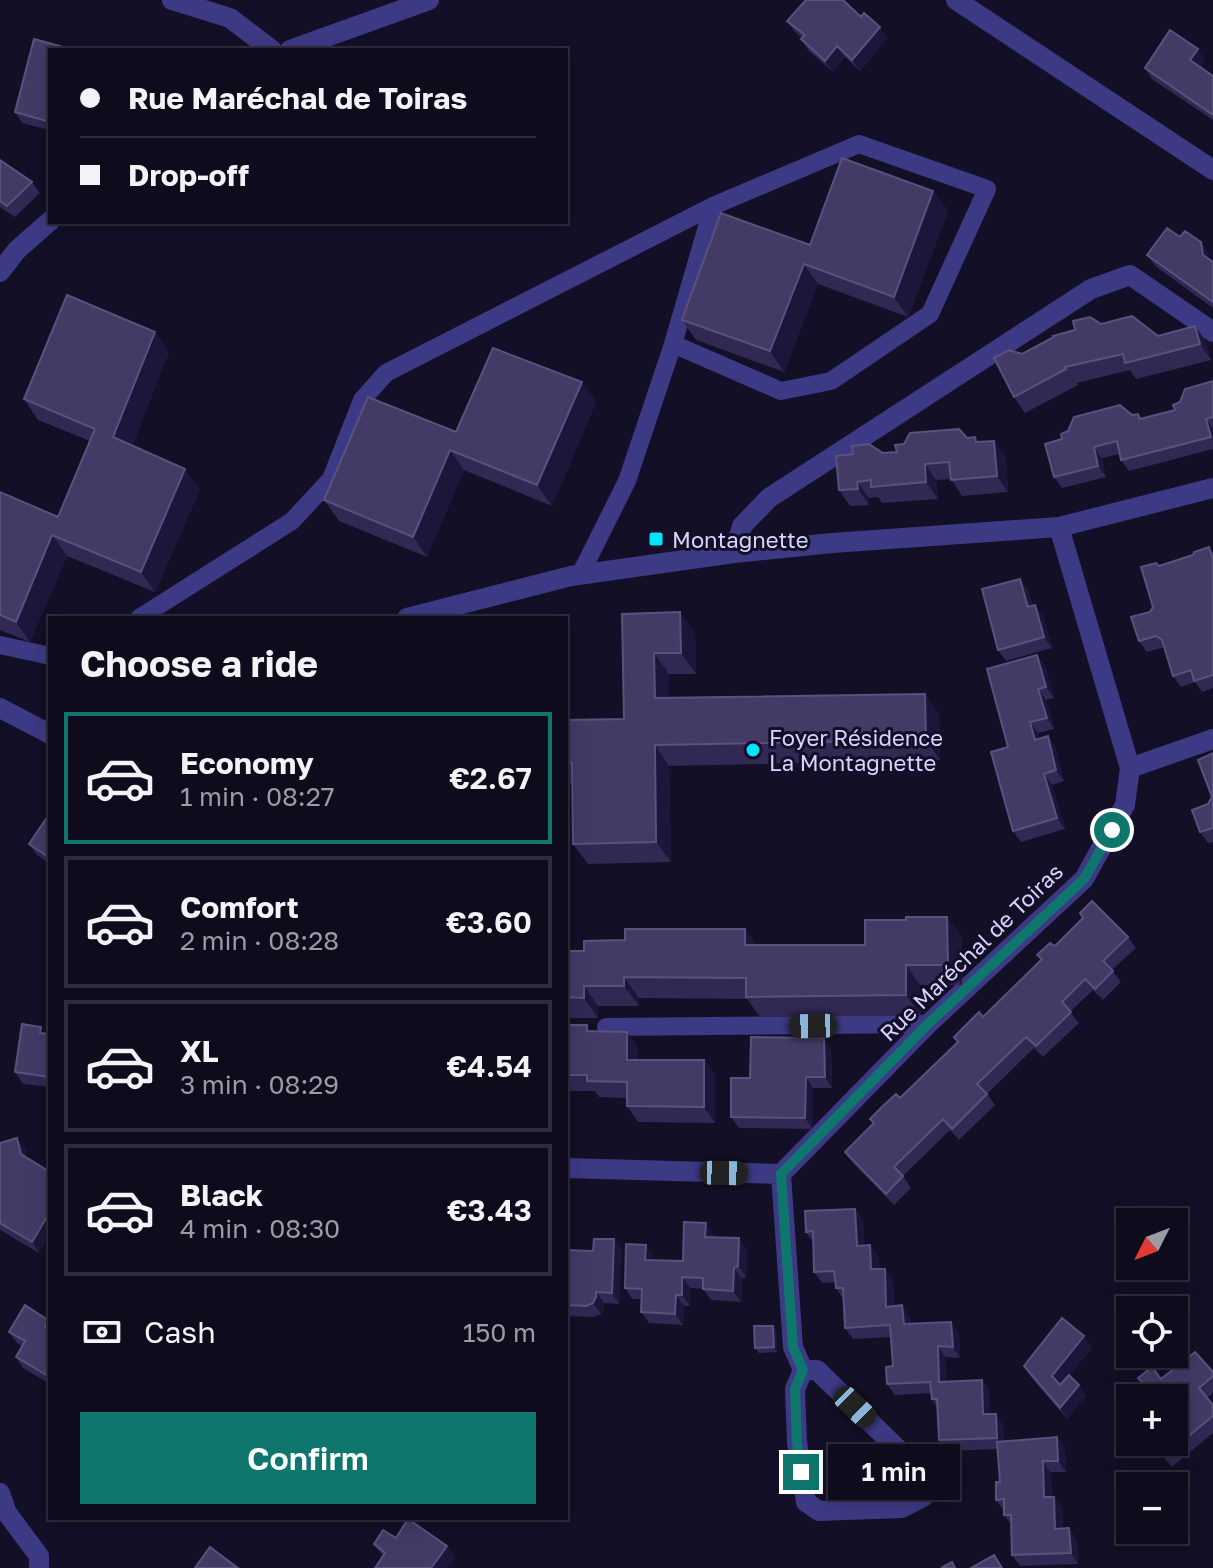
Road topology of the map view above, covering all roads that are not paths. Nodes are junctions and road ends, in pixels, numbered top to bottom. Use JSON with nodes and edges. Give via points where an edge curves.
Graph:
{"nodes":[{"id":1,"x":172,"y":0,"type":"edge"},
{"id":2,"x":429,"y":0,"type":"edge"},
{"id":3,"x":956,"y":0,"type":"edge"},
{"id":4,"x":269,"y":48,"type":"edge"},
{"id":5,"x":296,"y":48,"type":"edge"},
{"id":6,"x":1213,"y":170,"type":"edge"},
{"id":7,"x":713,"y":206,"type":"junction"},
{"id":8,"x":48,"y":223,"type":"edge"},
{"id":9,"x":0,"y":272,"type":"edge"},
{"id":10,"x":1213,"y":332,"type":"edge"},
{"id":11,"x":673,"y":344,"type":"junction"},
{"id":12,"x":1213,"y":488,"type":"edge"},
{"id":13,"x":1059,"y":527,"type":"junction"},
{"id":14,"x":734,"y":553,"type":"junction"},
{"id":15,"x":580,"y":575,"type":"junction"},
{"id":16,"x":142,"y":616,"type":"edge"},
{"id":17,"x":415,"y":616,"type":"edge"},
{"id":18,"x":0,"y":645,"type":"edge"},
{"id":19,"x":48,"y":654,"type":"edge"},
{"id":20,"x":0,"y":708,"type":"edge"},
{"id":21,"x":48,"y":733,"type":"edge"},
{"id":22,"x":1213,"y":739,"type":"edge"},
{"id":23,"x":1130,"y":768,"type":"junction"},
{"id":24,"x":928,"y":1024,"type":"junction"},
{"id":25,"x":606,"y":1027,"type":"dead end"},
{"id":26,"x":568,"y":1168,"type":"edge"},
{"id":27,"x":781,"y":1174,"type":"junction"},
{"id":28,"x":803,"y":1370,"type":"junction"},
{"id":29,"x":0,"y":1493,"type":"edge"},
{"id":30,"x":39,"y":1568,"type":"edge"}],
"edges":[{"from":1,"to":4,"type":"street","via":[[230,18]]},
{"from":2,"to":5,"type":"street"},
{"from":3,"to":6,"type":"street"},
{"from":7,"to":11,"type":"lane"},
{"from":7,"to":11,"type":"lane","via":[[859,144],[987,189],[930,314],[831,381],[781,391]]},
{"from":7,"to":16,"type":"lane","via":[[386,373],[362,400],[331,479],[292,521]]},
{"from":8,"to":9,"type":"street"},
{"from":10,"to":14,"type":"street","via":[[1130,275],[1091,289],[769,498],[742,526]]},
{"from":11,"to":15,"type":"lane","via":[[627,481]]},
{"from":12,"to":13,"type":"street"},
{"from":13,"to":14,"type":"street"},
{"from":13,"to":23,"type":"street","name":"Rue Maréchal de Toiras"},
{"from":14,"to":15,"type":"street"},
{"from":15,"to":17,"type":"street"},
{"from":18,"to":19,"type":"lane"},
{"from":20,"to":21,"type":"street"},
{"from":22,"to":23,"type":"street"},
{"from":23,"to":24,"type":"street","name":"Rue Maréchal de Toiras","via":[[1125,805],[1084,879]]},
{"from":24,"to":25,"type":"lane"},
{"from":24,"to":27,"type":"street","name":"Rue Maréchal de Toiras"},
{"from":26,"to":27,"type":"street"},
{"from":27,"to":28,"type":"street","via":[[793,1347]]},
{"from":28,"to":28,"type":"street","via":[[795,1389],[806,1502],[819,1511],[902,1508],[923,1497],[926,1484],[913,1464],[817,1370]]},
{"from":29,"to":30,"type":"street","via":[[7,1513],[39,1556]]}]}
